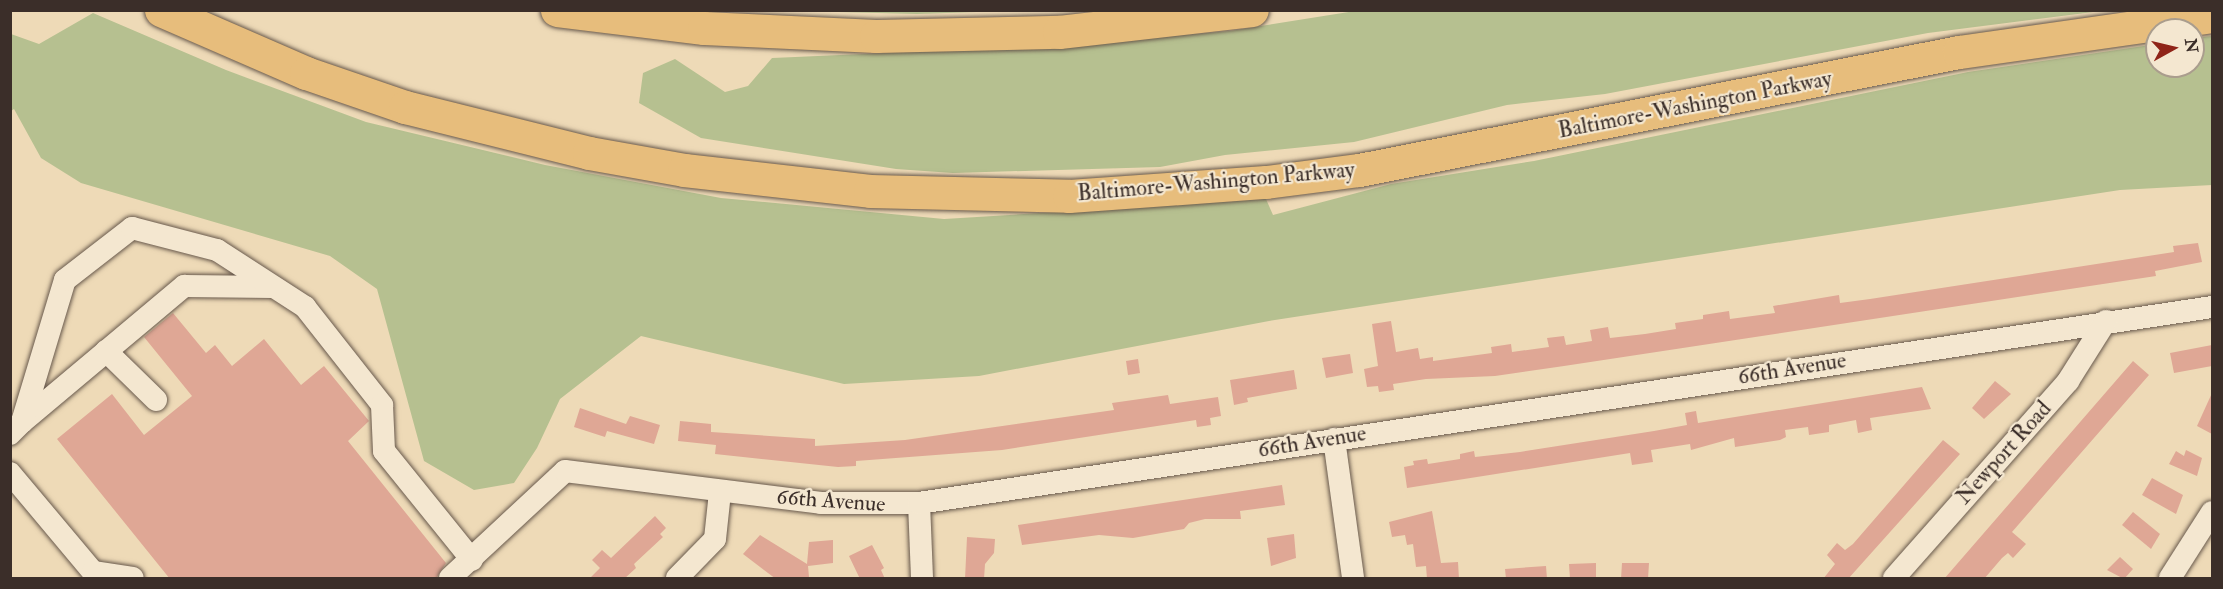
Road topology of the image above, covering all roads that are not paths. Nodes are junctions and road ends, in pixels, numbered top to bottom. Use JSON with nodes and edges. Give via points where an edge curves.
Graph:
{"nodes":[{"id":1,"x":161,"y":10,"type":"edge"},
{"id":2,"x":557,"y":10,"type":"edge"},
{"id":3,"x":1252,"y":10,"type":"edge"},
{"id":4,"x":2212,"y":16,"type":"edge"},
{"id":5,"x":274,"y":287,"type":"junction"},
{"id":6,"x":2212,"y":307,"type":"edge"},
{"id":7,"x":2106,"y":321,"type":"junction"},
{"id":8,"x":106,"y":351,"type":"junction"},
{"id":9,"x":156,"y":400,"type":"dead end"},
{"id":10,"x":16,"y":428,"type":"edge"},
{"id":11,"x":1334,"y":439,"type":"junction"},
{"id":12,"x":10,"y":472,"type":"edge"},
{"id":13,"x":720,"y":492,"type":"junction"},
{"id":14,"x":919,"y":504,"type":"junction"},
{"id":15,"x":2212,"y":512,"type":"edge"},
{"id":16,"x":472,"y":560,"type":"junction"},
{"id":17,"x":133,"y":579,"type":"edge"},
{"id":18,"x":450,"y":579,"type":"edge"},
{"id":19,"x":677,"y":579,"type":"edge"},
{"id":20,"x":922,"y":579,"type":"edge"},
{"id":21,"x":1353,"y":579,"type":"edge"},
{"id":22,"x":1894,"y":579,"type":"edge"},
{"id":23,"x":2170,"y":579,"type":"edge"}],
"edges":[{"from":1,"to":4,"type":"highway","name":"Baltimore-Washington Parkway","via":[[306,73],[394,103],[589,153],[684,170],[859,189],[1046,196],[1158,192],[1359,170],[1959,52]]},
{"from":2,"to":3,"type":"highway","via":[[704,28],[886,36],[1059,32]]},
{"from":5,"to":8,"type":"street","via":[[184,286]]},
{"from":5,"to":10,"type":"street","via":[[217,250],[132,228],[65,280]]},
{"from":5,"to":16,"type":"street","via":[[305,307],[382,405],[384,451]]},
{"from":6,"to":7,"type":"street","name":"66th Avenue"},
{"from":7,"to":11,"type":"street","name":"66th Avenue"},
{"from":7,"to":22,"type":"street","name":"Newport Road","via":[[2068,381]]},
{"from":8,"to":9,"type":"street"},
{"from":8,"to":10,"type":"street"},
{"from":11,"to":14,"type":"street","name":"66th Avenue"},
{"from":11,"to":21,"type":"street"},
{"from":12,"to":17,"type":"street","via":[[93,572]]},
{"from":13,"to":14,"type":"street","name":"66th Avenue","via":[[821,503]]},
{"from":13,"to":16,"type":"street","name":"66th Avenue","via":[[565,471]]},
{"from":13,"to":19,"type":"street","via":[[716,539]]},
{"from":14,"to":20,"type":"street"},
{"from":15,"to":23,"type":"street"},
{"from":16,"to":18,"type":"street","name":"66th Avenue"}]}
